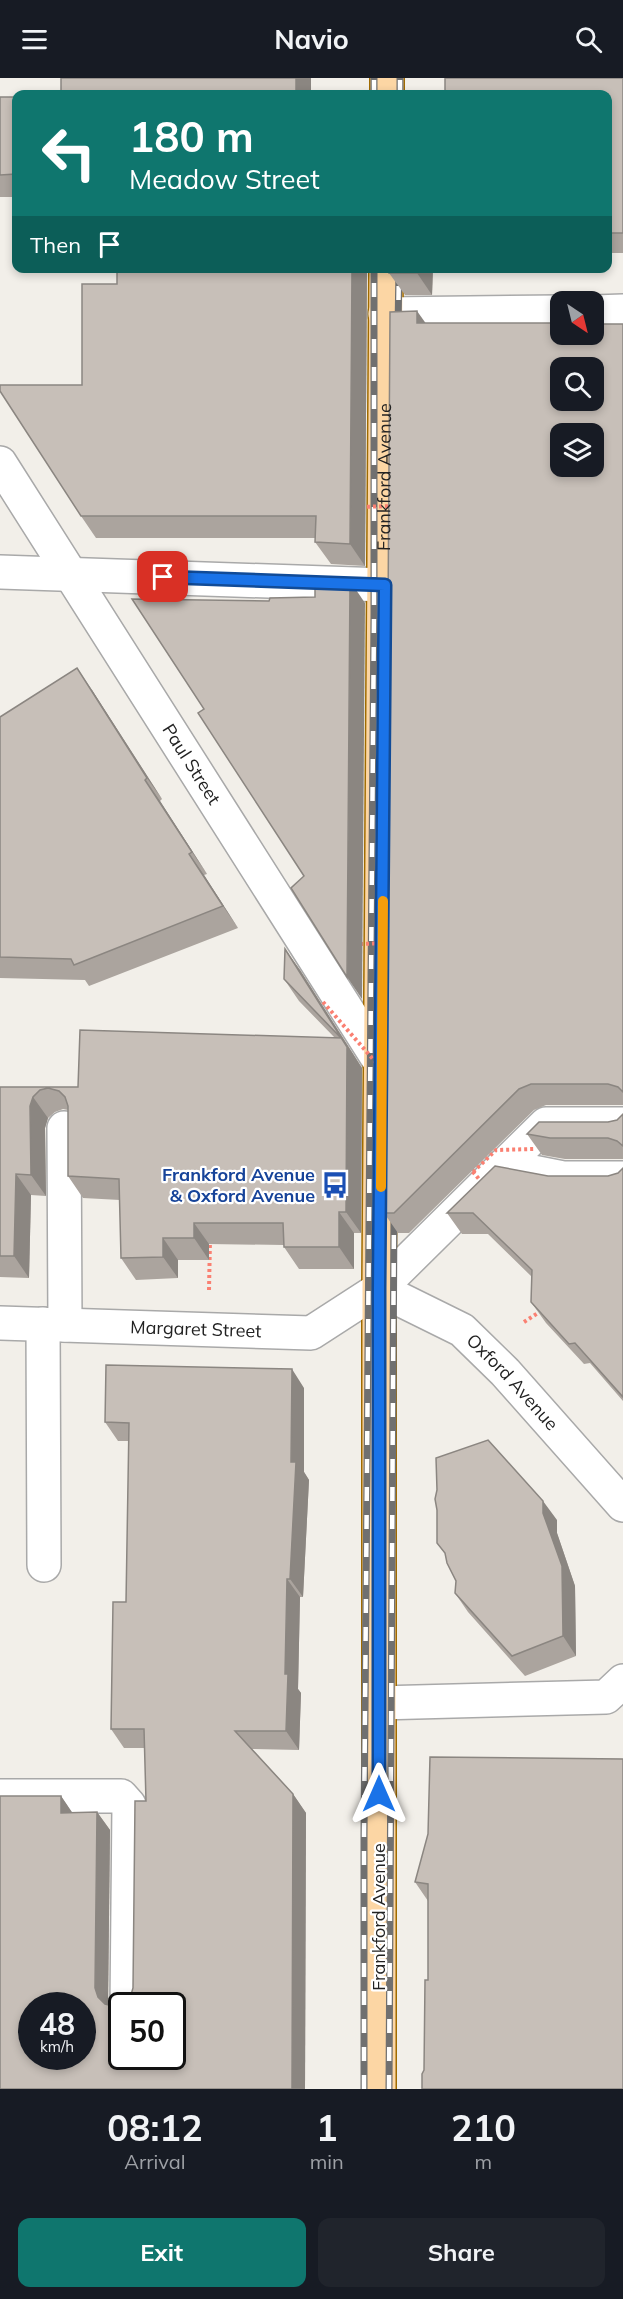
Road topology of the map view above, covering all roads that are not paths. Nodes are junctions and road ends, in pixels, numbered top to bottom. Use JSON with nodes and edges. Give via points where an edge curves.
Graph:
{"nodes":[{"id":1,"x":386,"y":273,"type":"edge"},
{"id":2,"x":623,"y":311,"type":"edge"},
{"id":3,"x":550,"y":312,"type":"edge"},
{"id":4,"x":604,"y":312,"type":"edge"},
{"id":5,"x":386,"y":314,"type":"junction"},
{"id":6,"x":0,"y":463,"type":"edge"},
{"id":7,"x":0,"y":572,"type":"edge"},
{"id":8,"x":72,"y":574,"type":"junction"},
{"id":9,"x":385,"y":585,"type":"junction"},
{"id":10,"x":387,"y":1072,"type":"junction"},
{"id":11,"x":623,"y":1124,"type":"edge"},
{"id":12,"x":64,"y":1128,"type":"edge"},
{"id":13,"x":488,"y":1176,"type":"junction"},
{"id":14,"x":623,"y":1178,"type":"edge"},
{"id":15,"x":379,"y":1288,"type":"junction"},
{"id":16,"x":0,"y":1323,"type":"edge"},
{"id":17,"x":54,"y":1324,"type":"junction"},
{"id":18,"x":623,"y":1505,"type":"edge"},
{"id":19,"x":44,"y":1565,"type":"dead end"},
{"id":20,"x":623,"y":1681,"type":"edge"},
{"id":21,"x":379,"y":1703,"type":"junction"},
{"id":22,"x":0,"y":1796,"type":"edge"},
{"id":23,"x":127,"y":1992,"type":"edge"},
{"id":24,"x":379,"y":2089,"type":"edge"}],
"edges":[{"from":1,"to":5,"type":"main road","name":"Frankford Avenue"},
{"from":2,"to":4,"type":"street"},
{"from":3,"to":5,"type":"street"},
{"from":5,"to":9,"type":"main road","name":"Frankford Avenue"},
{"from":6,"to":8,"type":"street","name":"Paul Street"},
{"from":7,"to":8,"type":"street"},
{"from":8,"to":9,"type":"street"},
{"from":8,"to":10,"type":"street","name":"Paul Street"},
{"from":9,"to":10,"type":"main road","name":"Frankford Avenue"},
{"from":10,"to":15,"type":"main road","name":"Frankford Avenue"},
{"from":11,"to":13,"type":"street","name":"Margaret Street","via":[[546,1124]]},
{"from":12,"to":17,"type":"street"},
{"from":13,"to":14,"type":"street"},
{"from":13,"to":15,"type":"street","name":"Margaret Street"},
{"from":15,"to":17,"type":"street","name":"Margaret Street","via":[[311,1332]]},
{"from":15,"to":18,"type":"street","name":"Oxford Avenue","via":[[462,1330],[505,1372]]},
{"from":15,"to":21,"type":"main road","name":"Frankford Avenue"},
{"from":16,"to":17,"type":"street","name":"Margaret Street"},
{"from":17,"to":19,"type":"street"},
{"from":20,"to":21,"type":"street","via":[[606,1697]]},
{"from":21,"to":24,"type":"main road","name":"Frankford Avenue"},
{"from":22,"to":23,"type":"street","via":[[121,1796],[129,1805]]}]}
